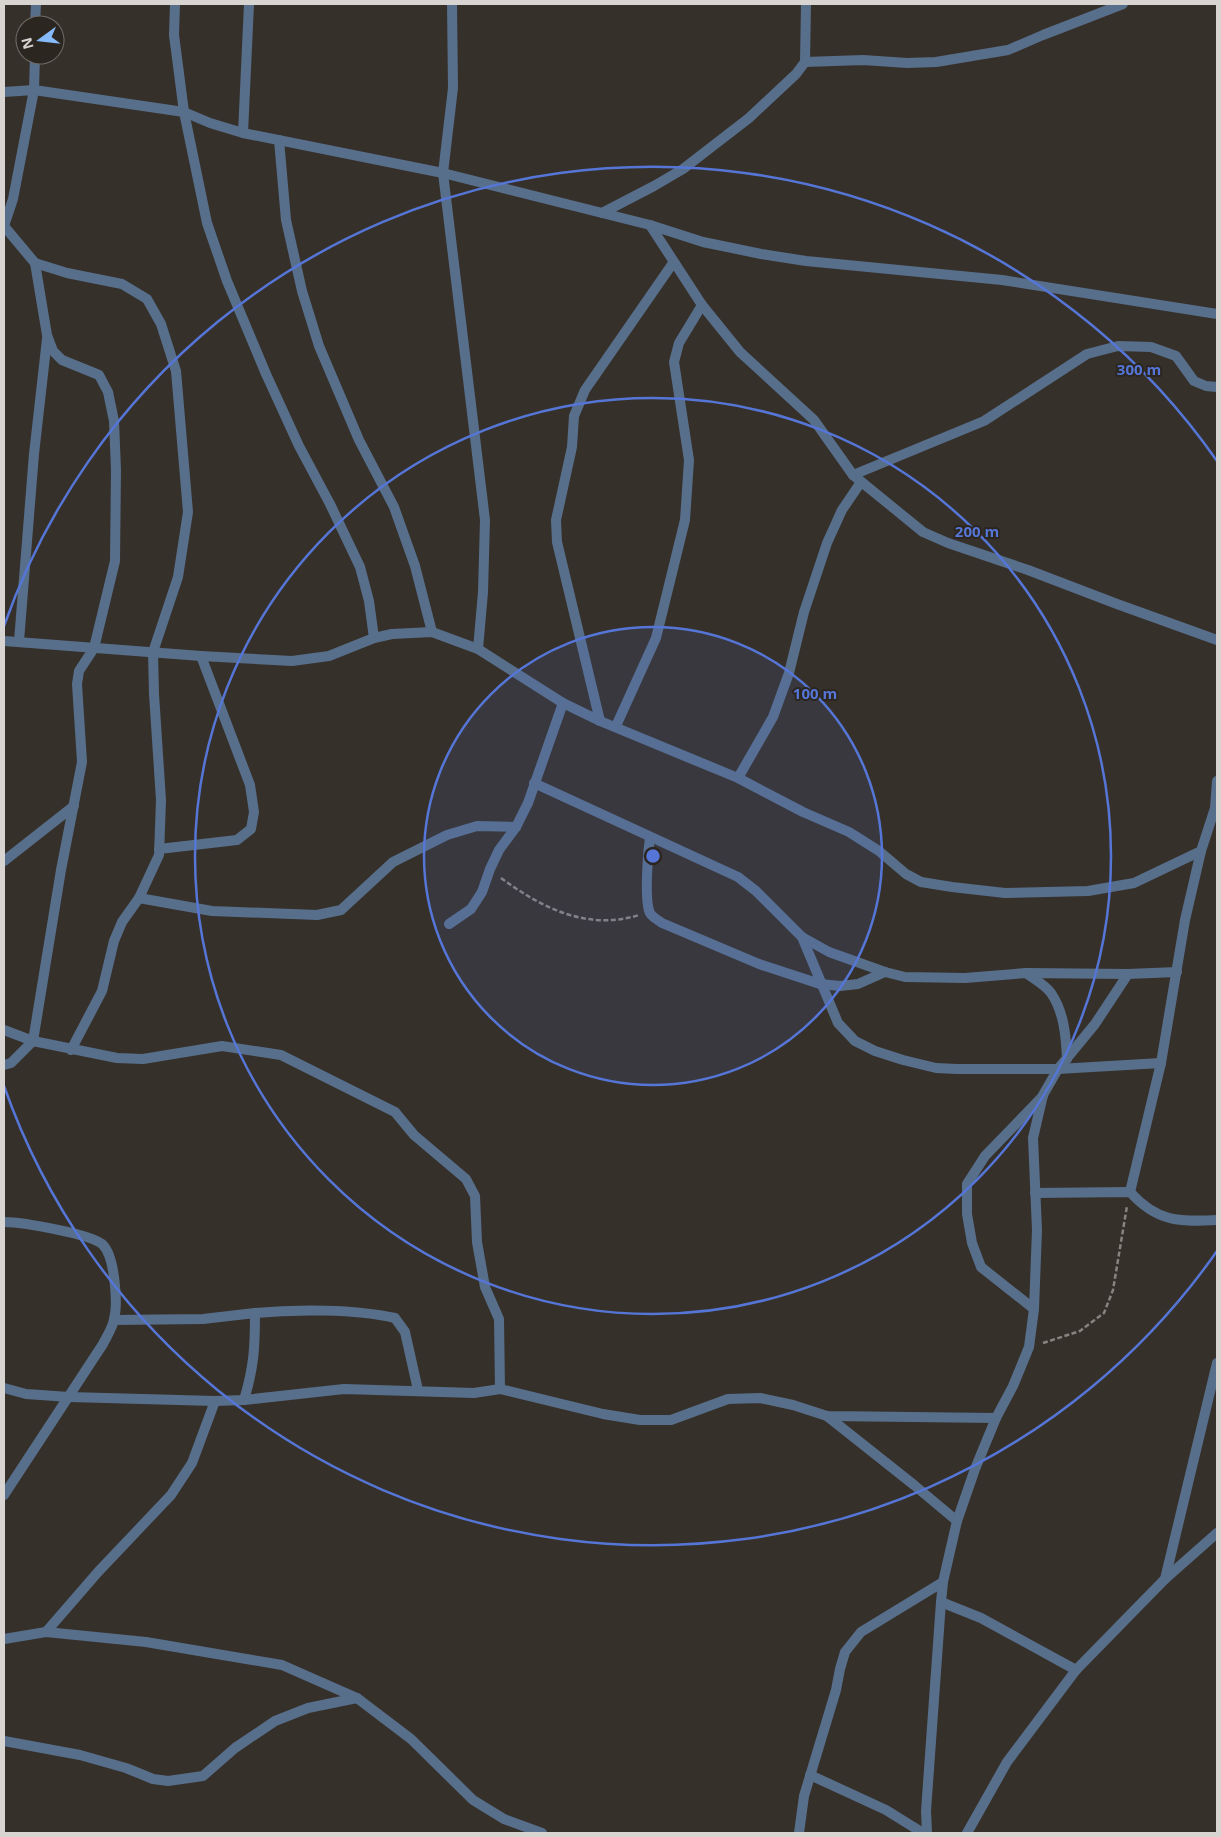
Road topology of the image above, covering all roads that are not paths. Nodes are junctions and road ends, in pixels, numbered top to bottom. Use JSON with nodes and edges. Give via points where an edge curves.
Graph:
{"nodes":[{"id":1,"x":175,"y":4,"type":"edge"},
{"id":2,"x":249,"y":4,"type":"edge"},
{"id":3,"x":452,"y":4,"type":"edge"},
{"id":4,"x":806,"y":4,"type":"edge"},
{"id":5,"x":1123,"y":4,"type":"edge"},
{"id":6,"x":805,"y":62,"type":"junction"},
{"id":7,"x":35,"y":65,"type":"edge"},
{"id":8,"x":34,"y":90,"type":"junction"},
{"id":9,"x":4,"y":92,"type":"edge"},
{"id":10,"x":184,"y":112,"type":"junction"},
{"id":11,"x":243,"y":133,"type":"junction"},
{"id":12,"x":280,"y":140,"type":"junction"},
{"id":13,"x":443,"y":173,"type":"junction"},
{"id":14,"x":602,"y":213,"type":"junction"},
{"id":15,"x":650,"y":225,"type":"junction"},
{"id":16,"x":4,"y":226,"type":"edge"},
{"id":17,"x":35,"y":263,"type":"junction"},
{"id":18,"x":673,"y":263,"type":"junction"},
{"id":19,"x":702,"y":305,"type":"junction"},
{"id":20,"x":1217,"y":314,"type":"edge"},
{"id":21,"x":47,"y":335,"type":"junction"},
{"id":22,"x":1217,"y":387,"type":"edge"},
{"id":23,"x":857,"y":478,"type":"junction"},
{"id":24,"x":432,"y":632,"type":"junction"},
{"id":25,"x":374,"y":638,"type":"junction"},
{"id":26,"x":1217,"y":640,"type":"edge"},
{"id":27,"x":4,"y":641,"type":"edge"},
{"id":28,"x":19,"y":642,"type":"junction"},
{"id":29,"x":94,"y":648,"type":"junction"},
{"id":30,"x":478,"y":648,"type":"junction"},
{"id":31,"x":153,"y":652,"type":"junction"},
{"id":32,"x":201,"y":656,"type":"junction"},
{"id":33,"x":563,"y":703,"type":"junction"},
{"id":34,"x":600,"y":721,"type":"junction"},
{"id":35,"x":616,"y":726,"type":"junction"},
{"id":36,"x":738,"y":778,"type":"junction"},
{"id":37,"x":1217,"y":781,"type":"edge"},
{"id":38,"x":534,"y":783,"type":"junction"},
{"id":39,"x":74,"y":806,"type":"junction"},
{"id":40,"x":516,"y":826,"type":"junction"},
{"id":41,"x":650,"y":838,"type":"junction"},
{"id":42,"x":159,"y":849,"type":"junction"},
{"id":43,"x":1201,"y":851,"type":"junction"},
{"id":44,"x":4,"y":861,"type":"edge"},
{"id":45,"x":139,"y":898,"type":"junction"},
{"id":46,"x":449,"y":924,"type":"dead end"},
{"id":47,"x":802,"y":937,"type":"junction"},
{"id":48,"x":885,"y":972,"type":"junction"},
{"id":49,"x":1176,"y":972,"type":"junction"},
{"id":50,"x":1026,"y":973,"type":"junction"},
{"id":51,"x":1128,"y":974,"type":"junction"},
{"id":52,"x":820,"y":984,"type":"junction"},
{"id":53,"x":4,"y":1030,"type":"edge"},
{"id":54,"x":33,"y":1041,"type":"junction"},
{"id":55,"x":71,"y":1050,"type":"junction"},
{"id":56,"x":1067,"y":1059,"type":"junction"},
{"id":57,"x":1161,"y":1063,"type":"junction"},
{"id":58,"x":4,"y":1065,"type":"edge"},
{"id":59,"x":1058,"y":1069,"type":"junction"},
{"id":60,"x":1044,"y":1095,"type":"junction"},
{"id":61,"x":1035,"y":1192,"type":"junction"},
{"id":62,"x":1130,"y":1192,"type":"junction"},
{"id":63,"x":1217,"y":1220,"type":"edge"},
{"id":64,"x":4,"y":1222,"type":"edge"},
{"id":65,"x":1034,"y":1310,"type":"junction"},
{"id":66,"x":255,"y":1314,"type":"junction"},
{"id":67,"x":114,"y":1320,"type":"junction"},
{"id":68,"x":1217,"y":1363,"type":"edge"},
{"id":69,"x":4,"y":1388,"type":"edge"},
{"id":70,"x":500,"y":1389,"type":"junction"},
{"id":71,"x":418,"y":1390,"type":"junction"},
{"id":72,"x":68,"y":1397,"type":"junction"},
{"id":73,"x":244,"y":1400,"type":"junction"},
{"id":74,"x":215,"y":1401,"type":"junction"},
{"id":75,"x":827,"y":1416,"type":"junction"},
{"id":76,"x":996,"y":1418,"type":"junction"},
{"id":77,"x":4,"y":1495,"type":"edge"},
{"id":78,"x":957,"y":1521,"type":"junction"},
{"id":79,"x":1217,"y":1533,"type":"edge"},
{"id":80,"x":1165,"y":1579,"type":"junction"},
{"id":81,"x":943,"y":1582,"type":"junction"},
{"id":82,"x":941,"y":1602,"type":"junction"},
{"id":83,"x":46,"y":1632,"type":"junction"},
{"id":84,"x":4,"y":1638,"type":"edge"},
{"id":85,"x":1076,"y":1670,"type":"junction"},
{"id":86,"x":357,"y":1698,"type":"junction"},
{"id":87,"x":4,"y":1741,"type":"edge"},
{"id":88,"x":810,"y":1775,"type":"junction"},
{"id":89,"x":542,"y":1833,"type":"edge"},
{"id":90,"x":799,"y":1833,"type":"edge"},
{"id":91,"x":923,"y":1833,"type":"edge"},
{"id":92,"x":928,"y":1833,"type":"edge"},
{"id":93,"x":967,"y":1833,"type":"edge"}],
"edges":[{"from":1,"to":10,"type":"street","via":[[174,35]]},
{"from":2,"to":11,"type":"street"},
{"from":3,"to":13,"type":"street","via":[[453,88]]},
{"from":4,"to":6,"type":"street"},
{"from":5,"to":6,"type":"street","via":[[1008,50],[936,62]]},
{"from":6,"to":14,"type":"street","via":[[750,118],[683,169]]},
{"from":7,"to":8,"type":"street"},
{"from":8,"to":9,"type":"street"},
{"from":8,"to":10,"type":"street"},
{"from":8,"to":16,"type":"street","via":[[14,198]]},
{"from":10,"to":11,"type":"street"},
{"from":10,"to":25,"type":"street","via":[[207,223],[227,281],[299,446],[360,567]]},
{"from":11,"to":12,"type":"street"},
{"from":12,"to":13,"type":"street"},
{"from":12,"to":24,"type":"street","via":[[286,220],[319,346],[359,440],[394,507],[415,566]]},
{"from":13,"to":14,"type":"street"},
{"from":13,"to":30,"type":"street","via":[[485,520]]},
{"from":14,"to":15,"type":"street"},
{"from":15,"to":18,"type":"street"},
{"from":15,"to":20,"type":"street","via":[[703,242],[761,254],[1002,280]]},
{"from":16,"to":17,"type":"street"},
{"from":17,"to":21,"type":"street"},
{"from":17,"to":31,"type":"street","via":[[122,284],[147,299],[162,324],[176,371],[188,512],[178,577]]},
{"from":18,"to":19,"type":"street"},
{"from":18,"to":34,"type":"street","via":[[585,390],[574,416],[572,447],[556,520],[557,542]]},
{"from":19,"to":23,"type":"street","via":[[740,352],[814,420]]},
{"from":19,"to":35,"type":"street","via":[[679,343],[674,362],[689,460],[685,520],[656,638]]},
{"from":21,"to":28,"type":"street"},
{"from":21,"to":29,"type":"street","via":[[53,350],[62,360],[99,375],[108,392],[114,421],[115,561]]},
{"from":22,"to":23,"type":"street","via":[[1194,381],[1176,356],[1151,347],[1118,346],[1087,354],[984,420]]},
{"from":23,"to":26,"type":"street","via":[[923,532]]},
{"from":23,"to":36,"type":"street","via":[[827,543],[773,717]]},
{"from":24,"to":25,"type":"street"},
{"from":24,"to":30,"type":"street"},
{"from":25,"to":32,"type":"street","via":[[329,656],[292,660]]},
{"from":27,"to":28,"type":"street"},
{"from":28,"to":29,"type":"street"},
{"from":29,"to":31,"type":"street"},
{"from":29,"to":39,"type":"street","via":[[79,671],[77,684],[82,762]]},
{"from":30,"to":33,"type":"street"},
{"from":31,"to":32,"type":"street"},
{"from":31,"to":42,"type":"street","via":[[161,800]]},
{"from":32,"to":42,"type":"street","via":[[250,785],[254,812],[251,829],[237,840]]},
{"from":33,"to":34,"type":"street"},
{"from":33,"to":38,"type":"street"},
{"from":34,"to":35,"type":"street"},
{"from":35,"to":36,"type":"street"},
{"from":36,"to":43,"type":"street","via":[[849,832],[921,882],[952,887],[1005,893],[1088,891],[1134,883]]},
{"from":37,"to":43,"type":"street","via":[[1215,808]]},
{"from":38,"to":40,"type":"street"},
{"from":38,"to":41,"type":"street"},
{"from":39,"to":44,"type":"street"},
{"from":39,"to":54,"type":"street"},
{"from":40,"to":45,"type":"street","via":[[477,826],[448,835],[393,862],[341,910],[317,916],[212,911]]},
{"from":40,"to":46,"type":"street","via":[[499,850],[482,892],[471,909]]},
{"from":41,"to":47,"type":"street","via":[[738,878],[756,891]]},
{"from":41,"to":52,"type":"street","via":[[647,861],[649,912],[655,918],[759,964]]},
{"from":42,"to":45,"type":"street"},
{"from":43,"to":49,"type":"street"},
{"from":45,"to":55,"type":"street","via":[[122,922],[102,991]]},
{"from":47,"to":48,"type":"street","via":[[829,952]]},
{"from":47,"to":52,"type":"street"},
{"from":48,"to":50,"type":"street","via":[[905,977],[965,978]]},
{"from":48,"to":52,"type":"street","via":[[858,984]]},
{"from":49,"to":51,"type":"street"},
{"from":49,"to":57,"type":"street"},
{"from":50,"to":51,"type":"street"},
{"from":50,"to":56,"type":"street","via":[[1050,992],[1061,1012]]},
{"from":51,"to":56,"type":"street"},
{"from":52,"to":59,"type":"street","via":[[838,1023],[855,1041],[875,1051],[936,1068]]},
{"from":53,"to":54,"type":"street"},
{"from":54,"to":55,"type":"street"},
{"from":54,"to":58,"type":"street","via":[[11,1063]]},
{"from":55,"to":70,"type":"street","via":[[143,1059],[222,1046],[281,1055],[395,1112],[414,1136],[466,1179],[475,1196],[477,1242],[485,1287],[499,1319]]},
{"from":56,"to":59,"type":"street"},
{"from":57,"to":59,"type":"street"},
{"from":57,"to":62,"type":"street"},
{"from":59,"to":60,"type":"street"},
{"from":60,"to":61,"type":"street","via":[[1034,1138]]},
{"from":60,"to":65,"type":"street","via":[[985,1156],[967,1184],[967,1214],[972,1243],[981,1267]]},
{"from":61,"to":62,"type":"street"},
{"from":61,"to":65,"type":"street"},
{"from":62,"to":63,"type":"street","via":[[1149,1210],[1164,1217]]},
{"from":64,"to":67,"type":"street","via":[[87,1236],[104,1245],[112,1262]]},
{"from":65,"to":76,"type":"street","via":[[1029,1347]]},
{"from":66,"to":67,"type":"street","via":[[203,1319]]},
{"from":66,"to":71,"type":"street","via":[[294,1311],[374,1314],[395,1318],[405,1332]]},
{"from":66,"to":73,"type":"street","via":[[256,1348]]},
{"from":67,"to":72,"type":"street","via":[[104,1344]]},
{"from":68,"to":80,"type":"street"},
{"from":69,"to":72,"type":"street","via":[[26,1394]]},
{"from":70,"to":71,"type":"street","via":[[474,1393]]},
{"from":70,"to":75,"type":"street","via":[[640,1420],[671,1420],[728,1399],[760,1398]]},
{"from":71,"to":73,"type":"street","via":[[344,1389]]},
{"from":72,"to":74,"type":"street"},
{"from":72,"to":77,"type":"street"},
{"from":73,"to":74,"type":"street"},
{"from":74,"to":83,"type":"street","via":[[192,1463],[171,1494]]},
{"from":75,"to":76,"type":"street"},
{"from":75,"to":78,"type":"street"},
{"from":76,"to":78,"type":"street"},
{"from":78,"to":81,"type":"street"},
{"from":79,"to":80,"type":"street"},
{"from":80,"to":85,"type":"street"},
{"from":81,"to":82,"type":"street"},
{"from":81,"to":88,"type":"street","via":[[861,1632],[845,1652]]},
{"from":82,"to":85,"type":"street","via":[[981,1618]]},
{"from":82,"to":92,"type":"street","via":[[926,1810]]},
{"from":83,"to":84,"type":"street"},
{"from":83,"to":86,"type":"street","via":[[146,1642],[282,1665]]},
{"from":85,"to":93,"type":"street","via":[[1007,1762]]},
{"from":86,"to":87,"type":"street","via":[[308,1708],[275,1721],[235,1748],[203,1776],[168,1781],[80,1755]]},
{"from":86,"to":89,"type":"street","via":[[411,1739],[473,1800],[504,1819]]},
{"from":88,"to":90,"type":"street"},
{"from":88,"to":91,"type":"street","via":[[886,1810]]}]}
